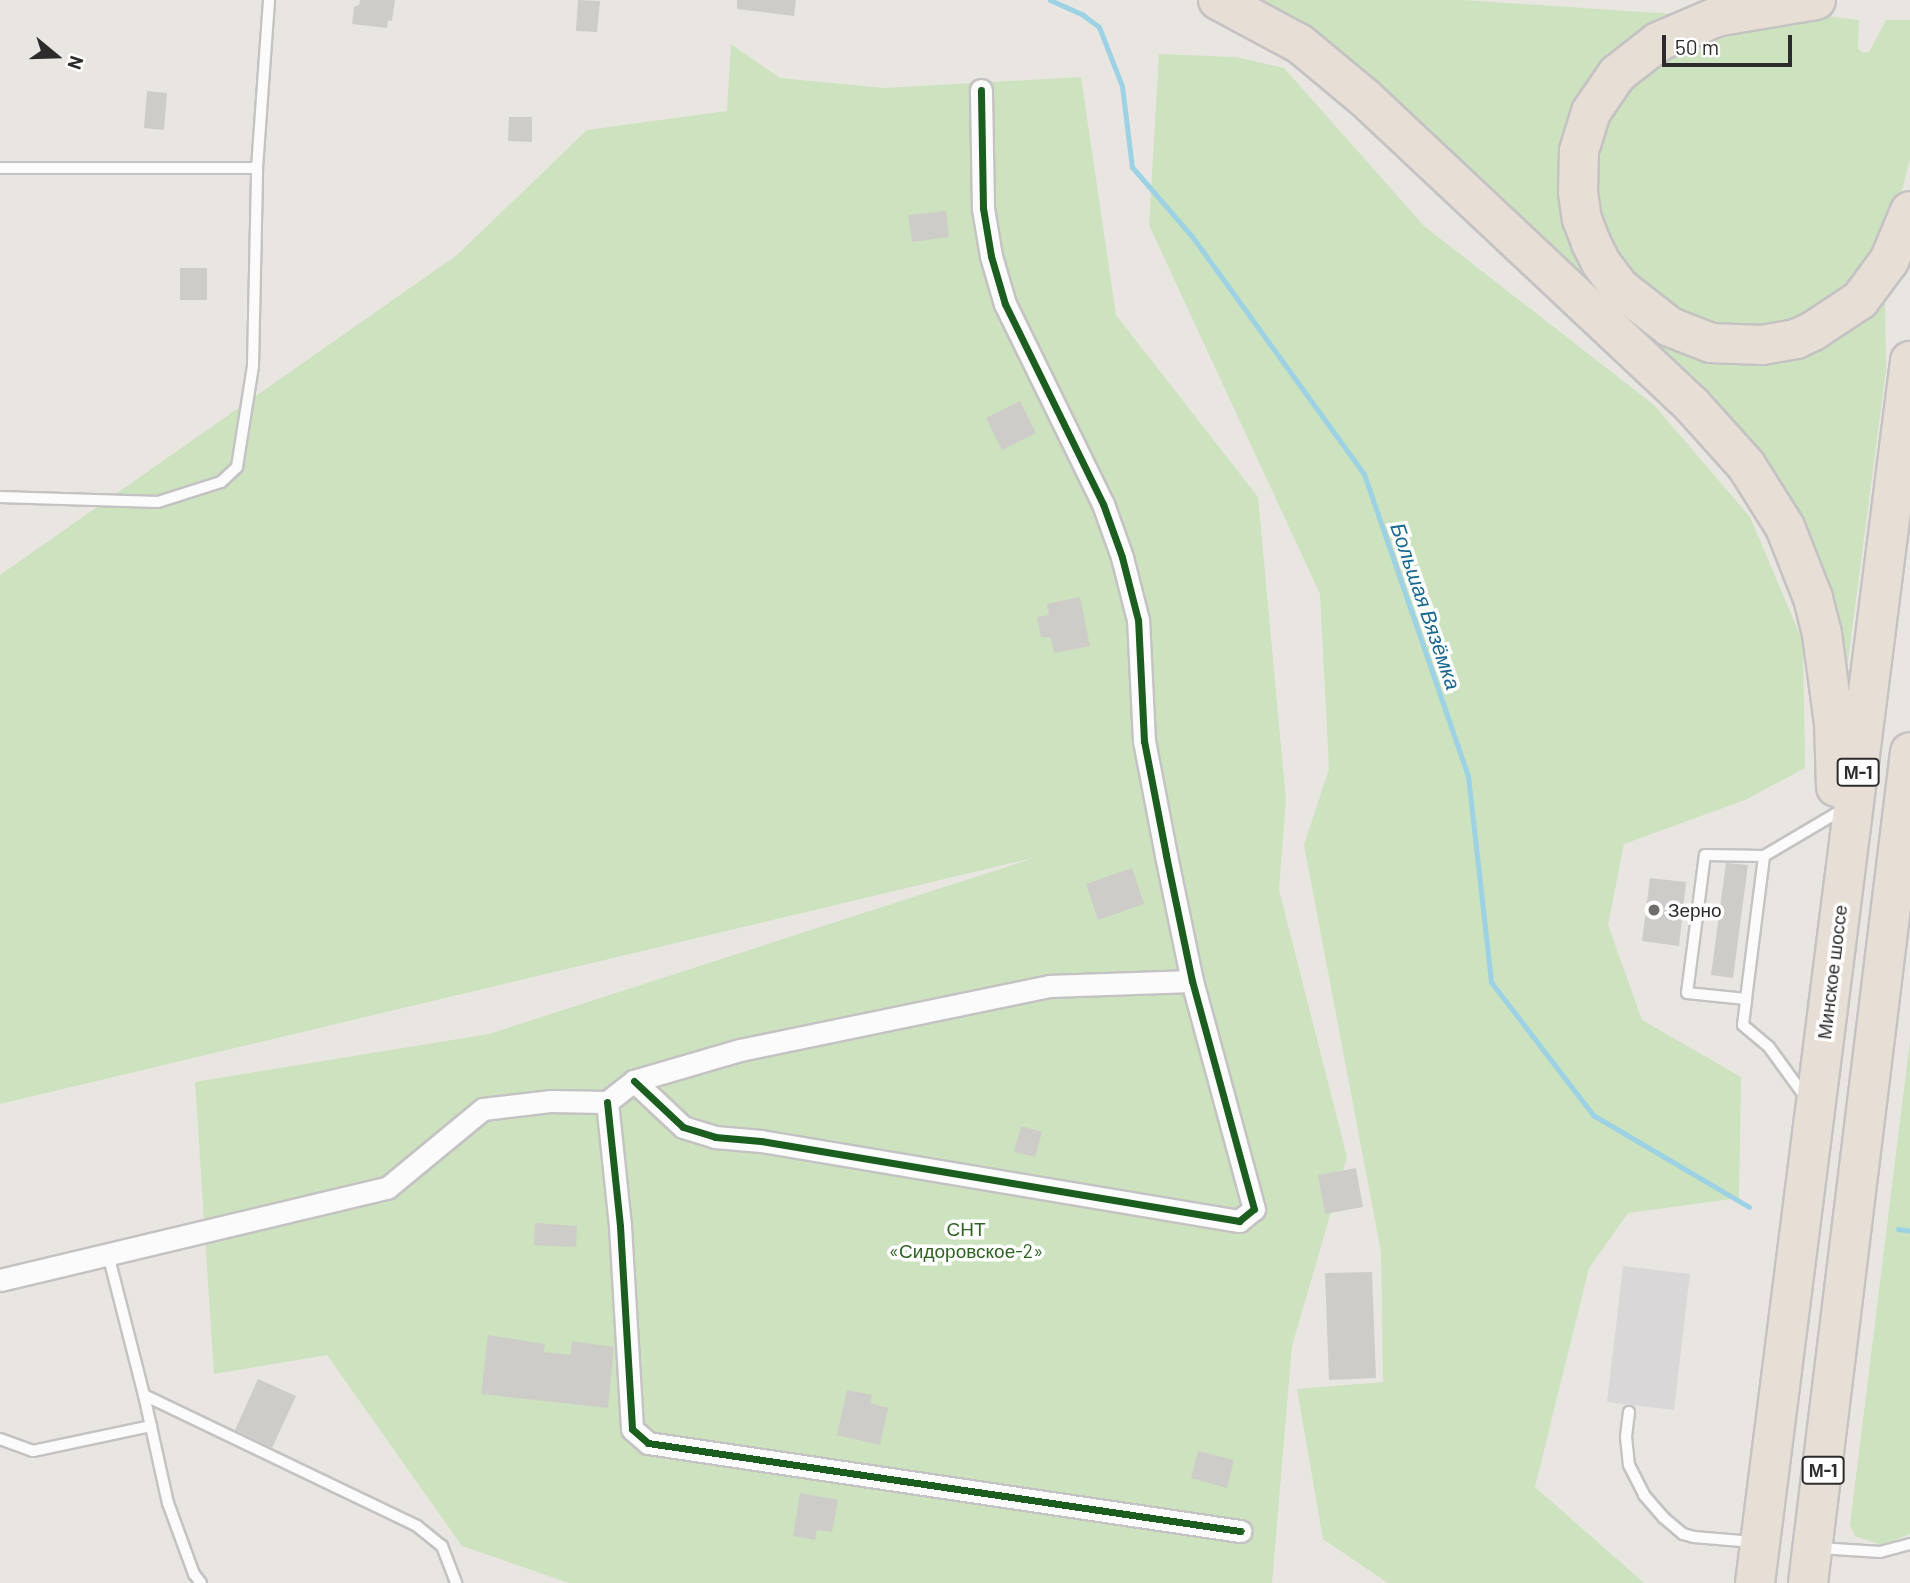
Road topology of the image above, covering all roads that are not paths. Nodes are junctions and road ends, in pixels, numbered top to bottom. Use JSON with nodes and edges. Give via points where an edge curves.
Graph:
{"nodes":[{"id":1,"x":270,"y":0,"type":"edge"},
{"id":2,"x":1218,"y":0,"type":"edge"},
{"id":3,"x":1816,"y":0,"type":"edge"},
{"id":4,"x":981,"y":90,"type":"dead end"},
{"id":5,"x":0,"y":168,"type":"edge"},
{"id":6,"x":257,"y":168,"type":"junction"},
{"id":7,"x":1910,"y":211,"type":"edge"},
{"id":8,"x":1910,"y":361,"type":"edge"},
{"id":9,"x":0,"y":497,"type":"edge"},
{"id":10,"x":1910,"y":752,"type":"edge"},
{"id":11,"x":1835,"y":814,"type":"junction"},
{"id":12,"x":1764,"y":856,"type":"junction"},
{"id":13,"x":1910,"y":862,"type":"edge"},
{"id":14,"x":1839,"y":918,"type":"junction"},
{"id":15,"x":1893,"y":937,"type":"junction"},
{"id":16,"x":1192,"y":981,"type":"junction"},
{"id":17,"x":1746,"y":999,"type":"junction"},
{"id":18,"x":634,"y":1081,"type":"junction"},
{"id":19,"x":607,"y":1102,"type":"junction"},
{"id":20,"x":1813,"y":1118,"type":"junction"},
{"id":21,"x":108,"y":1254,"type":"junction"},
{"id":22,"x":0,"y":1280,"type":"edge"},
{"id":23,"x":144,"y":1395,"type":"junction"},
{"id":24,"x":1629,"y":1412,"type":"dead end"},
{"id":25,"x":151,"y":1426,"type":"junction"},
{"id":26,"x":0,"y":1439,"type":"edge"},
{"id":27,"x":1240,"y":1531,"type":"dead end"},
{"id":28,"x":1760,"y":1543,"type":"junction"},
{"id":29,"x":1910,"y":1544,"type":"edge"},
{"id":30,"x":1811,"y":1565,"type":"edge"},
{"id":31,"x":201,"y":1583,"type":"edge"},
{"id":32,"x":456,"y":1583,"type":"edge"},
{"id":33,"x":1755,"y":1583,"type":"edge"}],
"edges":[{"from":1,"to":6,"type":"lane"},
{"from":2,"to":11,"type":"highway","via":[[1286,35],[1346,81],[1690,404],[1746,465],[1785,527],[1816,608],[1834,724]]},
{"from":3,"to":7,"type":"highway","via":[[1716,17],[1658,42],[1617,74],[1591,112],[1579,151],[1578,192],[1591,243],[1620,288],[1661,321],[1701,340],[1749,346],[1796,339],[1851,307],[1889,261]]},
{"from":4,"to":16,"type":"street","via":[[983,208],[1005,304],[1102,504],[1138,620],[1144,741]]},
{"from":5,"to":6,"type":"lane"},
{"from":6,"to":9,"type":"lane","via":[[253,366],[237,467],[220,482],[158,502]]},
{"from":8,"to":14,"type":"highway","name":"Минское шоссе","number":"М-1"},
{"from":10,"to":15,"type":"highway","number":"М-1"},
{"from":11,"to":12,"type":"lane"},
{"from":11,"to":14,"type":"highway"},
{"from":12,"to":17,"type":"lane"},
{"from":12,"to":17,"type":"lane","via":[[1704,855],[1687,993]]},
{"from":13,"to":15,"type":"highway"},
{"from":14,"to":20,"type":"highway","name":"Минское шоссе","number":"М-1"},
{"from":15,"to":30,"type":"highway","number":"М-1"},
{"from":16,"to":18,"type":"street","via":[[1049,986],[740,1050]]},
{"from":16,"to":18,"type":"street","via":[[1254,1209],[1239,1221],[715,1137],[683,1127]]},
{"from":17,"to":20,"type":"lane","via":[[1743,1025],[1769,1047],[1806,1098]]},
{"from":18,"to":19,"type":"street"},
{"from":19,"to":21,"type":"street","via":[[550,1101],[483,1109],[387,1188]]},
{"from":19,"to":27,"type":"street","via":[[620,1226],[632,1429],[648,1443]]},
{"from":20,"to":28,"type":"highway","name":"Минское шоссе","number":"М-1"},
{"from":21,"to":22,"type":"street"},
{"from":21,"to":23,"type":"lane"},
{"from":23,"to":25,"type":"lane"},
{"from":23,"to":32,"type":"lane","via":[[417,1526],[442,1546]]},
{"from":24,"to":28,"type":"lane","via":[[1629,1465],[1644,1495],[1664,1518],[1694,1537]]},
{"from":25,"to":26,"type":"lane","via":[[33,1451]]},
{"from":25,"to":31,"type":"lane","via":[[168,1503]]},
{"from":28,"to":33,"type":"highway","name":"Минское шоссе","number":"М-1"},
{"from":29,"to":30,"type":"lane"}]}
